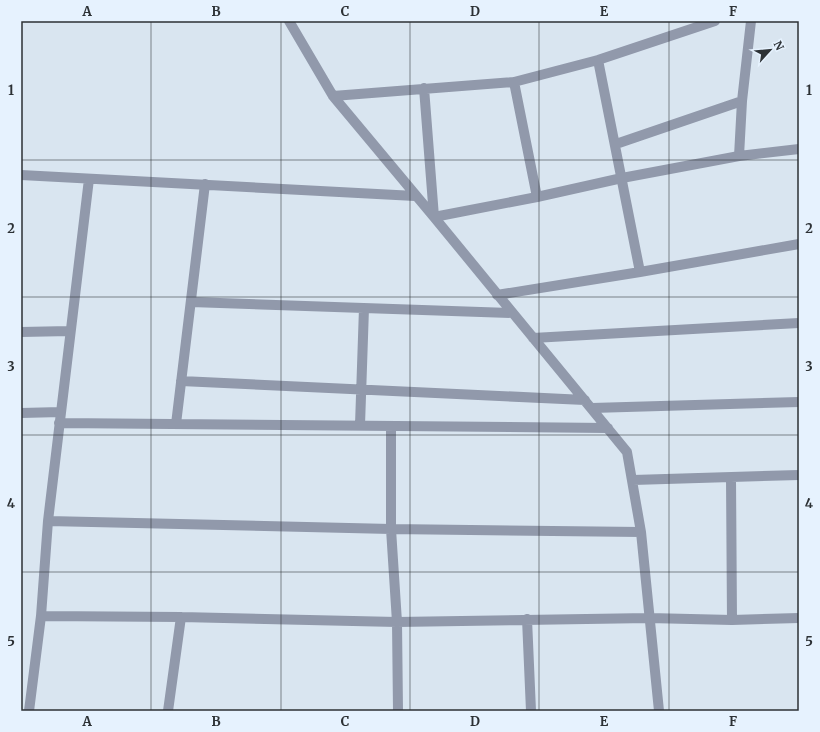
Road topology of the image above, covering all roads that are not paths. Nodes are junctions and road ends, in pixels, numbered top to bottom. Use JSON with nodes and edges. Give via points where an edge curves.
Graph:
{"nodes":[{"id":1,"x":289,"y":21,"type":"edge"},
{"id":2,"x":715,"y":21,"type":"edge"},
{"id":3,"x":750,"y":21,"type":"edge"},
{"id":4,"x":698,"y":24,"type":"edge"},
{"id":5,"x":598,"y":60,"type":"junction"},
{"id":6,"x":514,"y":82,"type":"junction"},
{"id":7,"x":424,"y":88,"type":"junction"},
{"id":8,"x":333,"y":96,"type":"junction"},
{"id":9,"x":742,"y":101,"type":"junction"},
{"id":10,"x":616,"y":144,"type":"junction"},
{"id":11,"x":799,"y":149,"type":"edge"},
{"id":12,"x":739,"y":156,"type":"junction"},
{"id":13,"x":21,"y":175,"type":"edge"},
{"id":14,"x":622,"y":178,"type":"junction"},
{"id":15,"x":89,"y":179,"type":"junction"},
{"id":16,"x":206,"y":184,"type":"junction"},
{"id":17,"x":415,"y":196,"type":"junction"},
{"id":18,"x":537,"y":197,"type":"junction"},
{"id":19,"x":434,"y":217,"type":"junction"},
{"id":20,"x":799,"y":244,"type":"edge"},
{"id":21,"x":640,"y":272,"type":"junction"},
{"id":22,"x":498,"y":295,"type":"junction"},
{"id":23,"x":191,"y":302,"type":"junction"},
{"id":24,"x":364,"y":308,"type":"junction"},
{"id":25,"x":512,"y":313,"type":"junction"},
{"id":26,"x":799,"y":323,"type":"edge"},
{"id":27,"x":70,"y":331,"type":"junction"},
{"id":28,"x":21,"y":332,"type":"edge"},
{"id":29,"x":533,"y":338,"type":"junction"},
{"id":30,"x":181,"y":381,"type":"junction"},
{"id":31,"x":361,"y":390,"type":"junction"},
{"id":32,"x":585,"y":400,"type":"junction"},
{"id":33,"x":799,"y":402,"type":"edge"},
{"id":34,"x":592,"y":408,"type":"junction"},
{"id":35,"x":21,"y":412,"type":"edge"},
{"id":36,"x":61,"y":412,"type":"junction"},
{"id":37,"x":60,"y":423,"type":"junction"},
{"id":38,"x":176,"y":424,"type":"junction"},
{"id":39,"x":360,"y":425,"type":"junction"},
{"id":40,"x":391,"y":426,"type":"junction"},
{"id":41,"x":608,"y":428,"type":"junction"},
{"id":42,"x":799,"y":476,"type":"edge"},
{"id":43,"x":731,"y":478,"type":"junction"},
{"id":44,"x":633,"y":480,"type":"junction"},
{"id":45,"x":48,"y":521,"type":"junction"},
{"id":46,"x":391,"y":529,"type":"junction"},
{"id":47,"x":641,"y":532,"type":"junction"},
{"id":48,"x":41,"y":616,"type":"junction"},
{"id":49,"x":181,"y":617,"type":"junction"},
{"id":50,"x":649,"y":618,"type":"junction"},
{"id":51,"x":799,"y":618,"type":"edge"},
{"id":52,"x":527,"y":619,"type":"junction"},
{"id":53,"x":732,"y":620,"type":"junction"},
{"id":54,"x":397,"y":622,"type":"junction"},
{"id":55,"x":29,"y":711,"type":"edge"},
{"id":56,"x":168,"y":711,"type":"edge"},
{"id":57,"x":398,"y":711,"type":"edge"},
{"id":58,"x":531,"y":711,"type":"edge"},
{"id":59,"x":659,"y":711,"type":"edge"}],
"edges":[{"from":1,"to":8,"type":"street"},
{"from":2,"to":4,"type":"street"},
{"from":3,"to":9,"type":"street"},
{"from":4,"to":5,"type":"street"},
{"from":5,"to":6,"type":"street"},
{"from":5,"to":10,"type":"street"},
{"from":6,"to":7,"type":"street"},
{"from":6,"to":18,"type":"street"},
{"from":7,"to":8,"type":"street"},
{"from":7,"to":19,"type":"street"},
{"from":8,"to":17,"type":"street"},
{"from":9,"to":10,"type":"street"},
{"from":9,"to":12,"type":"street"},
{"from":10,"to":14,"type":"street"},
{"from":11,"to":12,"type":"street"},
{"from":12,"to":14,"type":"street"},
{"from":13,"to":15,"type":"street"},
{"from":14,"to":18,"type":"street"},
{"from":14,"to":21,"type":"street"},
{"from":15,"to":16,"type":"street"},
{"from":15,"to":27,"type":"street"},
{"from":16,"to":17,"type":"street"},
{"from":16,"to":23,"type":"street"},
{"from":17,"to":19,"type":"street"},
{"from":18,"to":19,"type":"street"},
{"from":19,"to":22,"type":"street"},
{"from":20,"to":21,"type":"street"},
{"from":21,"to":22,"type":"street"},
{"from":22,"to":25,"type":"street"},
{"from":23,"to":24,"type":"street"},
{"from":23,"to":30,"type":"street"},
{"from":24,"to":25,"type":"street"},
{"from":24,"to":31,"type":"street"},
{"from":25,"to":29,"type":"street"},
{"from":26,"to":29,"type":"street"},
{"from":27,"to":28,"type":"street"},
{"from":27,"to":36,"type":"street"},
{"from":29,"to":32,"type":"street"},
{"from":30,"to":31,"type":"street"},
{"from":30,"to":38,"type":"street"},
{"from":31,"to":32,"type":"street"},
{"from":31,"to":39,"type":"street"},
{"from":32,"to":34,"type":"street"},
{"from":33,"to":34,"type":"street"},
{"from":34,"to":41,"type":"street"},
{"from":35,"to":36,"type":"street"},
{"from":36,"to":37,"type":"street"},
{"from":37,"to":38,"type":"street"},
{"from":37,"to":45,"type":"street"},
{"from":38,"to":39,"type":"street"},
{"from":39,"to":40,"type":"street"},
{"from":40,"to":41,"type":"street"},
{"from":40,"to":46,"type":"street"},
{"from":41,"to":44,"type":"street","via":[[627,452]]},
{"from":42,"to":43,"type":"street"},
{"from":43,"to":44,"type":"street"},
{"from":43,"to":53,"type":"street"},
{"from":44,"to":47,"type":"street"},
{"from":45,"to":46,"type":"street"},
{"from":45,"to":48,"type":"street"},
{"from":46,"to":47,"type":"street"},
{"from":46,"to":54,"type":"street"},
{"from":47,"to":50,"type":"street"},
{"from":48,"to":49,"type":"street"},
{"from":48,"to":55,"type":"street"},
{"from":49,"to":54,"type":"street"},
{"from":49,"to":56,"type":"street"},
{"from":50,"to":52,"type":"street"},
{"from":50,"to":53,"type":"street"},
{"from":50,"to":59,"type":"street"},
{"from":51,"to":53,"type":"street"},
{"from":52,"to":54,"type":"street"},
{"from":52,"to":58,"type":"street"},
{"from":54,"to":57,"type":"street"}]}
